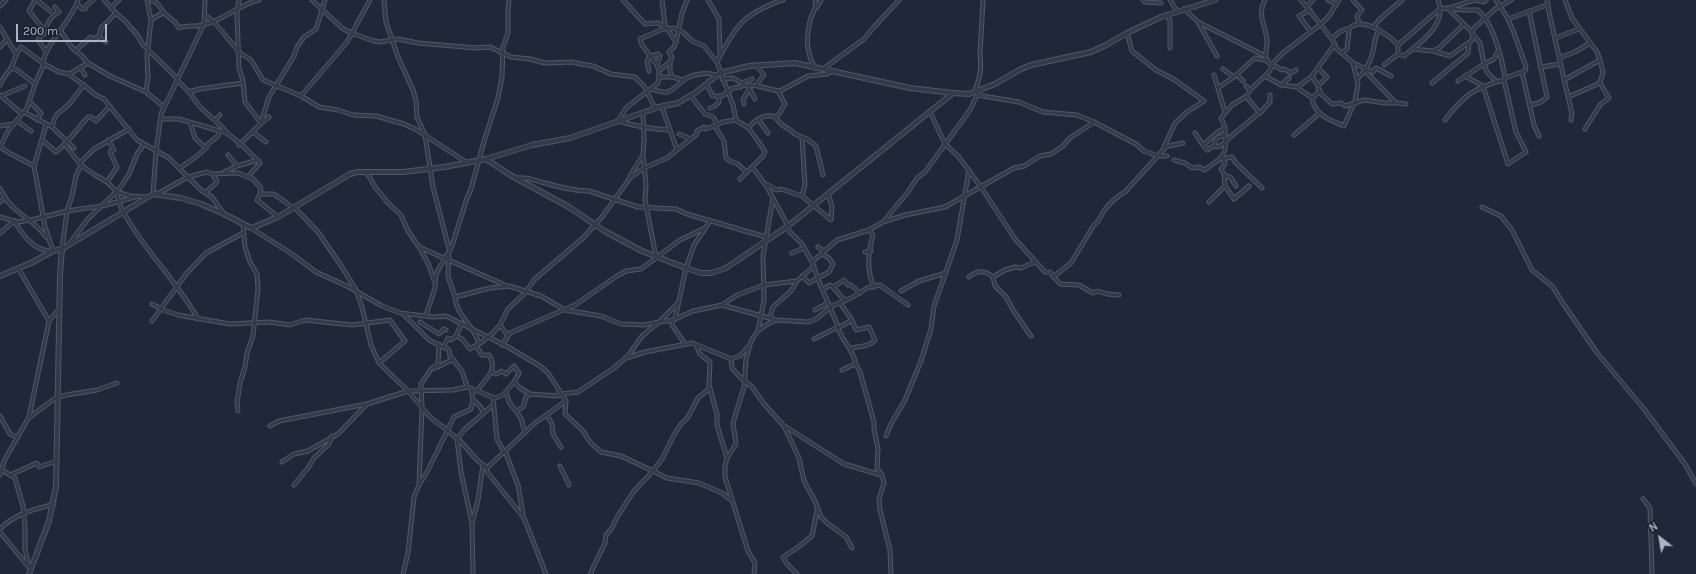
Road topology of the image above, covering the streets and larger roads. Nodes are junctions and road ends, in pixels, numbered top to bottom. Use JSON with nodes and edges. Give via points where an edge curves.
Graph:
{"nodes":[{"id":1,"x":6,"y":0,"type":"edge"},
{"id":2,"x":36,"y":0,"type":"edge"},
{"id":3,"x":93,"y":0,"type":"edge"},
{"id":4,"x":104,"y":0,"type":"edge"},
{"id":5,"x":118,"y":0,"type":"edge"},
{"id":6,"x":147,"y":0,"type":"edge"},
{"id":7,"x":151,"y":0,"type":"edge"},
{"id":8,"x":205,"y":0,"type":"edge"},
{"id":9,"x":239,"y":0,"type":"edge"},
{"id":10,"x":259,"y":0,"type":"edge"},
{"id":11,"x":312,"y":0,"type":"edge"},
{"id":12,"x":325,"y":0,"type":"edge"},
{"id":13,"x":370,"y":0,"type":"edge"},
{"id":14,"x":384,"y":0,"type":"edge"},
{"id":15,"x":509,"y":0,"type":"edge"},
{"id":16,"x":623,"y":0,"type":"edge"},
{"id":17,"x":662,"y":0,"type":"edge"},
{"id":18,"x":687,"y":0,"type":"edge"},
{"id":19,"x":708,"y":0,"type":"edge"},
{"id":20,"x":784,"y":0,"type":"edge"},
{"id":21,"x":815,"y":0,"type":"edge"},
{"id":22,"x":821,"y":0,"type":"edge"},
{"id":23,"x":899,"y":0,"type":"edge"},
{"id":24,"x":983,"y":0,"type":"edge"},
{"id":25,"x":1143,"y":0,"type":"edge"},
{"id":26,"x":1170,"y":0,"type":"edge"},
{"id":27,"x":1215,"y":0,"type":"edge"},
{"id":28,"x":1265,"y":0,"type":"edge"},
{"id":29,"x":1301,"y":0,"type":"edge"},
{"id":30,"x":1313,"y":0,"type":"edge"},
{"id":31,"x":1328,"y":0,"type":"edge"},
{"id":32,"x":1339,"y":0,"type":"edge"},
{"id":33,"x":1353,"y":0,"type":"edge"},
{"id":34,"x":1402,"y":0,"type":"edge"},
{"id":35,"x":1438,"y":0,"type":"edge"},
{"id":36,"x":1486,"y":0,"type":"edge"},
{"id":37,"x":1496,"y":0,"type":"edge"},
{"id":38,"x":1511,"y":0,"type":"edge"},
{"id":39,"x":1547,"y":0,"type":"edge"},
{"id":40,"x":1565,"y":0,"type":"edge"},
{"id":41,"x":78,"y":2,"type":"edge"},
{"id":42,"x":1161,"y":3,"type":"dead end"},
{"id":43,"x":1336,"y":4,"type":"junction"},
{"id":44,"x":1547,"y":5,"type":"junction"},
{"id":45,"x":0,"y":6,"type":"edge"},
{"id":46,"x":1307,"y":6,"type":"junction"},
{"id":47,"x":1500,"y":6,"type":"junction"},
{"id":48,"x":55,"y":7,"type":"dead end"},
{"id":49,"x":111,"y":8,"type":"junction"},
{"id":50,"x":817,"y":8,"type":"junction"},
{"id":51,"x":1441,"y":8,"type":"junction"},
{"id":52,"x":1447,"y":8,"type":"junction"},
{"id":53,"x":1183,"y":9,"type":"junction"},
{"id":54,"x":238,"y":10,"type":"junction"},
{"id":55,"x":322,"y":10,"type":"junction"},
{"id":56,"x":1310,"y":10,"type":"junction"},
{"id":57,"x":50,"y":11,"type":"dead end"},
{"id":58,"x":1177,"y":11,"type":"junction"},
{"id":59,"x":1529,"y":11,"type":"junction"},
{"id":60,"x":164,"y":12,"type":"junction"},
{"id":61,"x":116,"y":13,"type":"junction"},
{"id":62,"x":205,"y":15,"type":"junction"},
{"id":63,"x":1167,"y":15,"type":"junction"},
{"id":64,"x":1485,"y":17,"type":"junction"},
{"id":65,"x":1508,"y":18,"type":"junction"},
{"id":66,"x":151,"y":20,"type":"junction"},
{"id":67,"x":213,"y":22,"type":"junction"},
{"id":68,"x":1198,"y":22,"type":"junction"},
{"id":69,"x":1320,"y":24,"type":"junction"},
{"id":70,"x":1359,"y":24,"type":"junction"},
{"id":71,"x":1464,"y":24,"type":"junction"},
{"id":72,"x":204,"y":25,"type":"junction"},
{"id":73,"x":1374,"y":27,"type":"junction"},
{"id":74,"x":0,"y":28,"type":"edge"},
{"id":75,"x":667,"y":28,"type":"junction"},
{"id":76,"x":678,"y":29,"type":"junction"},
{"id":77,"x":1579,"y":29,"type":"junction"},
{"id":78,"x":60,"y":30,"type":"junction"},
{"id":79,"x":1347,"y":30,"type":"junction"},
{"id":80,"x":1379,"y":30,"type":"junction"},
{"id":81,"x":1311,"y":32,"type":"junction"},
{"id":82,"x":351,"y":33,"type":"junction"},
{"id":83,"x":1127,"y":33,"type":"junction"},
{"id":84,"x":44,"y":34,"type":"junction"},
{"id":85,"x":1473,"y":35,"type":"junction"},
{"id":86,"x":98,"y":36,"type":"junction"},
{"id":87,"x":1556,"y":38,"type":"junction"},
{"id":88,"x":7,"y":39,"type":"junction"},
{"id":89,"x":1332,"y":39,"type":"junction"},
{"id":90,"x":392,"y":40,"type":"junction"},
{"id":91,"x":106,"y":42,"type":"dead end"},
{"id":92,"x":676,"y":42,"type":"junction"},
{"id":93,"x":1469,"y":43,"type":"junction"},
{"id":94,"x":1590,"y":43,"type":"junction"},
{"id":95,"x":1335,"y":44,"type":"junction"},
{"id":96,"x":1398,"y":45,"type":"junction"},
{"id":97,"x":0,"y":47,"type":"edge"},
{"id":98,"x":1170,"y":48,"type":"dead end"},
{"id":99,"x":147,"y":49,"type":"junction"},
{"id":100,"x":1413,"y":49,"type":"junction"},
{"id":101,"x":76,"y":50,"type":"junction"},
{"id":102,"x":46,"y":51,"type":"junction"},
{"id":103,"x":1431,"y":51,"type":"junction"},
{"id":104,"x":1498,"y":51,"type":"junction"},
{"id":105,"x":239,"y":52,"type":"junction"},
{"id":106,"x":1342,"y":53,"type":"junction"},
{"id":107,"x":16,"y":54,"type":"junction"},
{"id":108,"x":503,"y":54,"type":"junction"},
{"id":109,"x":1398,"y":54,"type":"junction"},
{"id":110,"x":650,"y":56,"type":"junction"},
{"id":111,"x":720,"y":56,"type":"junction"},
{"id":112,"x":1217,"y":56,"type":"dead end"},
{"id":113,"x":1265,"y":56,"type":"junction"},
{"id":114,"x":1559,"y":58,"type":"junction"},
{"id":115,"x":1600,"y":60,"type":"junction"},
{"id":116,"x":1268,"y":61,"type":"junction"},
{"id":117,"x":670,"y":62,"type":"junction"},
{"id":118,"x":716,"y":62,"type":"junction"},
{"id":119,"x":88,"y":63,"type":"junction"},
{"id":120,"x":1353,"y":63,"type":"junction"},
{"id":121,"x":44,"y":64,"type":"junction"},
{"id":122,"x":1484,"y":64,"type":"junction"},
{"id":123,"x":1560,"y":64,"type":"junction"},
{"id":124,"x":657,"y":65,"type":"junction"},
{"id":125,"x":756,"y":65,"type":"junction"},
{"id":126,"x":1273,"y":65,"type":"junction"},
{"id":127,"x":1384,"y":65,"type":"dead end"},
{"id":128,"x":80,"y":67,"type":"junction"},
{"id":129,"x":1541,"y":67,"type":"junction"},
{"id":130,"x":11,"y":68,"type":"junction"},
{"id":131,"x":815,"y":68,"type":"junction"},
{"id":132,"x":823,"y":69,"type":"junction"},
{"id":133,"x":1223,"y":69,"type":"dead end"},
{"id":134,"x":1319,"y":69,"type":"junction"},
{"id":135,"x":1366,"y":69,"type":"junction"},
{"id":136,"x":1296,"y":70,"type":"dead end"},
{"id":137,"x":649,"y":71,"type":"dead end"},
{"id":138,"x":659,"y":71,"type":"junction"},
{"id":139,"x":833,"y":71,"type":"junction"},
{"id":140,"x":0,"y":72,"type":"edge"},
{"id":141,"x":1522,"y":72,"type":"junction"},
{"id":142,"x":69,"y":74,"type":"junction"},
{"id":143,"x":718,"y":74,"type":"junction"},
{"id":144,"x":5,"y":75,"type":"junction"},
{"id":145,"x":85,"y":75,"type":"dead end"},
{"id":146,"x":1214,"y":75,"type":"dead end"},
{"id":147,"x":1236,"y":76,"type":"junction"},
{"id":148,"x":1265,"y":76,"type":"junction"},
{"id":149,"x":1312,"y":76,"type":"junction"},
{"id":150,"x":1391,"y":76,"type":"dead end"},
{"id":151,"x":1465,"y":76,"type":"junction"},
{"id":152,"x":660,"y":77,"type":"junction"},
{"id":153,"x":672,"y":77,"type":"junction"},
{"id":154,"x":722,"y":78,"type":"junction"},
{"id":155,"x":1289,"y":78,"type":"dead end"},
{"id":156,"x":1358,"y":78,"type":"junction"},
{"id":157,"x":752,"y":79,"type":"dead end"},
{"id":158,"x":1504,"y":79,"type":"junction"},
{"id":159,"x":177,"y":80,"type":"junction"},
{"id":160,"x":683,"y":80,"type":"junction"},
{"id":161,"x":1564,"y":80,"type":"junction"},
{"id":162,"x":1243,"y":81,"type":"dead end"},
{"id":163,"x":1458,"y":82,"type":"dead end"},
{"id":164,"x":1497,"y":82,"type":"junction"},
{"id":165,"x":243,"y":83,"type":"junction"},
{"id":166,"x":1432,"y":83,"type":"dead end"},
{"id":167,"x":1600,"y":83,"type":"junction"},
{"id":168,"x":35,"y":84,"type":"junction"},
{"id":169,"x":706,"y":84,"type":"junction"},
{"id":170,"x":743,"y":84,"type":"junction"},
{"id":171,"x":0,"y":85,"type":"edge"},
{"id":172,"x":84,"y":85,"type":"junction"},
{"id":173,"x":1281,"y":85,"type":"junction"},
{"id":174,"x":25,"y":86,"type":"dead end"},
{"id":175,"x":276,"y":86,"type":"junction"},
{"id":176,"x":1246,"y":86,"type":"dead end"},
{"id":177,"x":1483,"y":86,"type":"junction"},
{"id":178,"x":755,"y":87,"type":"junction"},
{"id":179,"x":1297,"y":87,"type":"junction"},
{"id":180,"x":749,"y":88,"type":"junction"},
{"id":181,"x":1218,"y":88,"type":"junction"},
{"id":182,"x":1250,"y":90,"type":"junction"},
{"id":183,"x":1319,"y":90,"type":"junction"},
{"id":184,"x":649,"y":91,"type":"junction"},
{"id":185,"x":778,"y":91,"type":"junction"},
{"id":186,"x":146,"y":92,"type":"junction"},
{"id":187,"x":189,"y":92,"type":"junction"},
{"id":188,"x":728,"y":92,"type":"junction"},
{"id":189,"x":953,"y":93,"type":"junction"},
{"id":190,"x":977,"y":93,"type":"junction"},
{"id":191,"x":0,"y":95,"type":"edge"},
{"id":192,"x":1270,"y":95,"type":"dead end"},
{"id":193,"x":301,"y":96,"type":"junction"},
{"id":194,"x":691,"y":96,"type":"junction"},
{"id":195,"x":719,"y":96,"type":"junction"},
{"id":196,"x":1247,"y":96,"type":"junction"},
{"id":197,"x":1568,"y":97,"type":"junction"},
{"id":198,"x":1312,"y":98,"type":"junction"},
{"id":199,"x":755,"y":99,"type":"dead end"},
{"id":200,"x":29,"y":101,"type":"junction"},
{"id":201,"x":1396,"y":102,"type":"junction"},
{"id":202,"x":744,"y":104,"type":"dead end"},
{"id":203,"x":1354,"y":104,"type":"junction"},
{"id":204,"x":1406,"y":104,"type":"dead end"},
{"id":205,"x":1531,"y":105,"type":"junction"},
{"id":206,"x":109,"y":107,"type":"junction"},
{"id":207,"x":164,"y":107,"type":"junction"},
{"id":208,"x":660,"y":107,"type":"junction"},
{"id":209,"x":710,"y":108,"type":"dead end"},
{"id":210,"x":930,"y":112,"type":"junction"},
{"id":211,"x":1225,"y":112,"type":"junction"},
{"id":212,"x":23,"y":113,"type":"junction"},
{"id":213,"x":643,"y":113,"type":"junction"},
{"id":214,"x":1260,"y":113,"type":"junction"},
{"id":215,"x":1320,"y":113,"type":"junction"},
{"id":216,"x":220,"y":115,"type":"dead end"},
{"id":217,"x":269,"y":117,"type":"dead end"},
{"id":218,"x":161,"y":118,"type":"junction"},
{"id":219,"x":775,"y":118,"type":"junction"},
{"id":220,"x":758,"y":119,"type":"junction"},
{"id":221,"x":37,"y":120,"type":"junction"},
{"id":222,"x":214,"y":120,"type":"junction"},
{"id":223,"x":736,"y":120,"type":"junction"},
{"id":224,"x":1445,"y":120,"type":"dead end"},
{"id":225,"x":1571,"y":120,"type":"dead end"},
{"id":226,"x":17,"y":121,"type":"junction"},
{"id":227,"x":618,"y":121,"type":"junction"},
{"id":228,"x":190,"y":122,"type":"junction"},
{"id":229,"x":1094,"y":122,"type":"junction"},
{"id":230,"x":261,"y":123,"type":"junction"},
{"id":231,"x":13,"y":124,"type":"junction"},
{"id":232,"x":46,"y":125,"type":"junction"},
{"id":233,"x":716,"y":125,"type":"junction"},
{"id":234,"x":0,"y":126,"type":"edge"},
{"id":235,"x":643,"y":126,"type":"junction"},
{"id":236,"x":52,"y":127,"type":"junction"},
{"id":237,"x":748,"y":128,"type":"junction"},
{"id":238,"x":1225,"y":128,"type":"junction"},
{"id":239,"x":129,"y":129,"type":"junction"},
{"id":240,"x":1585,"y":129,"type":"dead end"},
{"id":241,"x":31,"y":130,"type":"dead end"},
{"id":242,"x":669,"y":130,"type":"junction"},
{"id":243,"x":219,"y":131,"type":"junction"},
{"id":244,"x":226,"y":133,"type":"junction"},
{"id":245,"x":254,"y":133,"type":"junction"},
{"id":246,"x":768,"y":133,"type":"dead end"},
{"id":247,"x":1195,"y":133,"type":"dead end"},
{"id":248,"x":679,"y":134,"type":"dead end"},
{"id":249,"x":425,"y":135,"type":"junction"},
{"id":250,"x":1225,"y":135,"type":"junction"},
{"id":251,"x":1294,"y":135,"type":"dead end"},
{"id":252,"x":1539,"y":136,"type":"dead end"},
{"id":253,"x":802,"y":138,"type":"junction"},
{"id":254,"x":691,"y":139,"type":"junction"},
{"id":255,"x":42,"y":140,"type":"junction"},
{"id":256,"x":108,"y":140,"type":"junction"},
{"id":257,"x":68,"y":142,"type":"junction"},
{"id":258,"x":266,"y":142,"type":"dead end"},
{"id":259,"x":1183,"y":143,"type":"dead end"},
{"id":260,"x":1225,"y":143,"type":"junction"},
{"id":261,"x":144,"y":144,"type":"junction"},
{"id":262,"x":240,"y":144,"type":"junction"},
{"id":263,"x":945,"y":144,"type":"junction"},
{"id":264,"x":65,"y":145,"type":"junction"},
{"id":265,"x":1203,"y":145,"type":"junction"},
{"id":266,"x":1213,"y":146,"type":"junction"},
{"id":267,"x":0,"y":147,"type":"edge"},
{"id":268,"x":74,"y":148,"type":"dead end"},
{"id":269,"x":206,"y":148,"type":"junction"},
{"id":270,"x":1165,"y":148,"type":"junction"},
{"id":271,"x":677,"y":150,"type":"junction"},
{"id":272,"x":156,"y":152,"type":"junction"},
{"id":273,"x":228,"y":155,"type":"dead end"},
{"id":274,"x":643,"y":155,"type":"junction"},
{"id":275,"x":1158,"y":156,"type":"junction"},
{"id":276,"x":1167,"y":156,"type":"dead end"},
{"id":277,"x":1222,"y":158,"type":"junction"},
{"id":278,"x":486,"y":159,"type":"junction"},
{"id":279,"x":258,"y":160,"type":"junction"},
{"id":280,"x":1174,"y":160,"type":"dead end"},
{"id":281,"x":479,"y":161,"type":"junction"},
{"id":282,"x":467,"y":163,"type":"junction"},
{"id":283,"x":81,"y":164,"type":"junction"},
{"id":284,"x":34,"y":166,"type":"junction"},
{"id":285,"x":237,"y":166,"type":"junction"},
{"id":286,"x":752,"y":167,"type":"junction"},
{"id":287,"x":180,"y":168,"type":"junction"},
{"id":288,"x":644,"y":168,"type":"junction"},
{"id":289,"x":430,"y":169,"type":"junction"},
{"id":290,"x":969,"y":170,"type":"junction"},
{"id":291,"x":364,"y":172,"type":"junction"},
{"id":292,"x":746,"y":172,"type":"junction"},
{"id":293,"x":212,"y":174,"type":"junction"},
{"id":294,"x":221,"y":174,"type":"junction"},
{"id":295,"x":1224,"y":174,"type":"junction"},
{"id":296,"x":823,"y":175,"type":"dead end"},
{"id":297,"x":188,"y":177,"type":"junction"},
{"id":298,"x":248,"y":177,"type":"junction"},
{"id":299,"x":517,"y":178,"type":"junction"},
{"id":300,"x":740,"y":179,"type":"dead end"},
{"id":301,"x":107,"y":182,"type":"junction"},
{"id":302,"x":626,"y":183,"type":"junction"},
{"id":303,"x":765,"y":184,"type":"junction"},
{"id":304,"x":981,"y":186,"type":"junction"},
{"id":305,"x":1225,"y":186,"type":"junction"},
{"id":306,"x":1236,"y":186,"type":"dead end"},
{"id":307,"x":1249,"y":186,"type":"dead end"},
{"id":308,"x":1262,"y":188,"type":"dead end"},
{"id":309,"x":0,"y":189,"type":"edge"},
{"id":310,"x":117,"y":192,"type":"junction"},
{"id":311,"x":206,"y":192,"type":"junction"},
{"id":312,"x":154,"y":194,"type":"junction"},
{"id":313,"x":260,"y":194,"type":"junction"},
{"id":314,"x":828,"y":194,"type":"junction"},
{"id":315,"x":802,"y":196,"type":"junction"},
{"id":316,"x":135,"y":197,"type":"junction"},
{"id":317,"x":147,"y":197,"type":"junction"},
{"id":318,"x":964,"y":197,"type":"junction"},
{"id":319,"x":5,"y":198,"type":"junction"},
{"id":320,"x":773,"y":198,"type":"junction"},
{"id":321,"x":615,"y":199,"type":"junction"},
{"id":322,"x":118,"y":201,"type":"junction"},
{"id":323,"x":0,"y":202,"type":"edge"},
{"id":324,"x":1209,"y":202,"type":"dead end"},
{"id":325,"x":102,"y":206,"type":"junction"},
{"id":326,"x":812,"y":206,"type":"junction"},
{"id":327,"x":293,"y":207,"type":"junction"},
{"id":328,"x":646,"y":207,"type":"junction"},
{"id":329,"x":1482,"y":207,"type":"dead end"},
{"id":330,"x":67,"y":211,"type":"junction"},
{"id":331,"x":123,"y":212,"type":"junction"},
{"id":332,"x":224,"y":214,"type":"junction"},
{"id":333,"x":44,"y":216,"type":"junction"},
{"id":334,"x":0,"y":217,"type":"edge"},
{"id":335,"x":278,"y":217,"type":"junction"},
{"id":336,"x":31,"y":220,"type":"junction"},
{"id":337,"x":14,"y":221,"type":"junction"},
{"id":338,"x":710,"y":221,"type":"junction"},
{"id":339,"x":882,"y":222,"type":"junction"},
{"id":340,"x":243,"y":224,"type":"junction"},
{"id":341,"x":595,"y":225,"type":"junction"},
{"id":342,"x":788,"y":226,"type":"junction"},
{"id":343,"x":251,"y":228,"type":"junction"},
{"id":344,"x":705,"y":228,"type":"junction"},
{"id":345,"x":869,"y":230,"type":"junction"},
{"id":346,"x":0,"y":233,"type":"edge"},
{"id":347,"x":243,"y":233,"type":"junction"},
{"id":348,"x":766,"y":239,"type":"junction"},
{"id":349,"x":49,"y":242,"type":"junction"},
{"id":350,"x":69,"y":245,"type":"junction"},
{"id":351,"x":419,"y":247,"type":"junction"},
{"id":352,"x":818,"y":247,"type":"dead end"},
{"id":353,"x":804,"y":248,"type":"junction"},
{"id":354,"x":62,"y":249,"type":"junction"},
{"id":355,"x":871,"y":250,"type":"junction"},
{"id":356,"x":52,"y":251,"type":"junction"},
{"id":357,"x":865,"y":252,"type":"dead end"},
{"id":358,"x":448,"y":253,"type":"junction"},
{"id":359,"x":792,"y":253,"type":"dead end"},
{"id":360,"x":823,"y":253,"type":"junction"},
{"id":361,"x":657,"y":257,"type":"junction"},
{"id":362,"x":446,"y":259,"type":"junction"},
{"id":363,"x":812,"y":262,"type":"junction"},
{"id":364,"x":1035,"y":262,"type":"junction"},
{"id":365,"x":814,"y":266,"type":"junction"},
{"id":366,"x":18,"y":268,"type":"junction"},
{"id":367,"x":686,"y":268,"type":"junction"},
{"id":368,"x":946,"y":273,"type":"junction"},
{"id":369,"x":0,"y":276,"type":"edge"},
{"id":370,"x":802,"y":276,"type":"junction"},
{"id":371,"x":969,"y":277,"type":"dead end"},
{"id":372,"x":992,"y":277,"type":"junction"},
{"id":373,"x":1053,"y":277,"type":"junction"},
{"id":374,"x":818,"y":279,"type":"junction"},
{"id":375,"x":797,"y":280,"type":"junction"},
{"id":376,"x":435,"y":282,"type":"junction"},
{"id":377,"x":764,"y":285,"type":"junction"},
{"id":378,"x":507,"y":286,"type":"junction"},
{"id":379,"x":874,"y":287,"type":"junction"},
{"id":380,"x":176,"y":288,"type":"junction"},
{"id":381,"x":834,"y":288,"type":"junction"},
{"id":382,"x":823,"y":289,"type":"junction"},
{"id":383,"x":356,"y":290,"type":"junction"},
{"id":384,"x":527,"y":291,"type":"junction"},
{"id":385,"x":901,"y":291,"type":"dead end"},
{"id":386,"x":860,"y":293,"type":"junction"},
{"id":387,"x":1120,"y":295,"type":"dead end"},
{"id":388,"x":455,"y":297,"type":"junction"},
{"id":389,"x":845,"y":301,"type":"junction"},
{"id":390,"x":679,"y":302,"type":"junction"},
{"id":391,"x":828,"y":303,"type":"junction"},
{"id":392,"x":840,"y":303,"type":"junction"},
{"id":393,"x":152,"y":304,"type":"dead end"},
{"id":394,"x":722,"y":305,"type":"junction"},
{"id":395,"x":908,"y":305,"type":"dead end"},
{"id":396,"x":830,"y":307,"type":"junction"},
{"id":397,"x":160,"y":308,"type":"junction"},
{"id":398,"x":60,"y":309,"type":"junction"},
{"id":399,"x":565,"y":310,"type":"junction"},
{"id":400,"x":815,"y":310,"type":"dead end"},
{"id":401,"x":404,"y":314,"type":"junction"},
{"id":402,"x":424,"y":316,"type":"junction"},
{"id":403,"x":762,"y":317,"type":"junction"},
{"id":404,"x":770,"y":318,"type":"junction"},
{"id":405,"x":198,"y":319,"type":"junction"},
{"id":406,"x":674,"y":320,"type":"junction"},
{"id":407,"x":776,"y":320,"type":"junction"},
{"id":408,"x":852,"y":320,"type":"junction"},
{"id":409,"x":49,"y":321,"type":"junction"},
{"id":410,"x":152,"y":321,"type":"dead end"},
{"id":411,"x":420,"y":322,"type":"junction"},
{"id":412,"x":658,"y":322,"type":"junction"},
{"id":413,"x":462,"y":323,"type":"junction"},
{"id":414,"x":255,"y":324,"type":"junction"},
{"id":415,"x":367,"y":324,"type":"junction"},
{"id":416,"x":500,"y":325,"type":"junction"},
{"id":417,"x":838,"y":327,"type":"junction"},
{"id":418,"x":416,"y":328,"type":"junction"},
{"id":419,"x":472,"y":329,"type":"junction"},
{"id":420,"x":446,"y":330,"type":"dead end"},
{"id":421,"x":758,"y":331,"type":"junction"},
{"id":422,"x":456,"y":336,"type":"junction"},
{"id":423,"x":489,"y":336,"type":"junction"},
{"id":424,"x":508,"y":336,"type":"junction"},
{"id":425,"x":1031,"y":336,"type":"dead end"},
{"id":426,"x":814,"y":339,"type":"dead end"},
{"id":427,"x":751,"y":341,"type":"junction"},
{"id":428,"x":439,"y":344,"type":"junction"},
{"id":429,"x":685,"y":344,"type":"junction"},
{"id":430,"x":477,"y":345,"type":"junction"},
{"id":431,"x":502,"y":345,"type":"junction"},
{"id":432,"x":696,"y":345,"type":"junction"},
{"id":433,"x":444,"y":346,"type":"junction"},
{"id":434,"x":851,"y":352,"type":"junction"},
{"id":435,"x":624,"y":359,"type":"junction"},
{"id":436,"x":731,"y":359,"type":"junction"},
{"id":437,"x":454,"y":360,"type":"junction"},
{"id":438,"x":379,"y":363,"type":"junction"},
{"id":439,"x":855,"y":364,"type":"junction"},
{"id":440,"x":432,"y":368,"type":"junction"},
{"id":441,"x":842,"y":370,"type":"dead end"},
{"id":442,"x":492,"y":372,"type":"junction"},
{"id":443,"x":744,"y":380,"type":"junction"},
{"id":444,"x":514,"y":382,"type":"junction"},
{"id":445,"x":117,"y":383,"type":"dead end"},
{"id":446,"x":469,"y":387,"type":"junction"},
{"id":447,"x":710,"y":388,"type":"junction"},
{"id":448,"x":408,"y":390,"type":"junction"},
{"id":449,"x":422,"y":390,"type":"junction"},
{"id":450,"x":477,"y":391,"type":"junction"},
{"id":451,"x":506,"y":392,"type":"junction"},
{"id":452,"x":530,"y":394,"type":"junction"},
{"id":453,"x":561,"y":394,"type":"junction"},
{"id":454,"x":59,"y":397,"type":"junction"},
{"id":455,"x":493,"y":398,"type":"junction"},
{"id":456,"x":473,"y":400,"type":"junction"},
{"id":457,"x":566,"y":401,"type":"junction"},
{"id":458,"x":367,"y":404,"type":"junction"},
{"id":459,"x":493,"y":405,"type":"junction"},
{"id":460,"x":422,"y":408,"type":"junction"},
{"id":461,"x":238,"y":411,"type":"dead end"},
{"id":462,"x":517,"y":411,"type":"junction"},
{"id":463,"x":547,"y":414,"type":"junction"},
{"id":464,"x":482,"y":415,"type":"junction"},
{"id":465,"x":0,"y":416,"type":"edge"},
{"id":466,"x":29,"y":417,"type":"junction"},
{"id":467,"x":783,"y":425,"type":"junction"},
{"id":468,"x":270,"y":426,"type":"dead end"},
{"id":469,"x":448,"y":430,"type":"junction"},
{"id":470,"x":525,"y":433,"type":"junction"},
{"id":471,"x":332,"y":436,"type":"junction"},
{"id":472,"x":886,"y":436,"type":"dead end"},
{"id":473,"x":17,"y":437,"type":"junction"},
{"id":474,"x":457,"y":439,"type":"junction"},
{"id":475,"x":561,"y":447,"type":"dead end"},
{"id":476,"x":504,"y":451,"type":"junction"},
{"id":477,"x":727,"y":458,"type":"junction"},
{"id":478,"x":57,"y":461,"type":"junction"},
{"id":479,"x":282,"y":462,"type":"dead end"},
{"id":480,"x":484,"y":466,"type":"junction"},
{"id":481,"x":560,"y":466,"type":"dead end"},
{"id":482,"x":2,"y":470,"type":"junction"},
{"id":483,"x":653,"y":471,"type":"junction"},
{"id":484,"x":0,"y":475,"type":"edge"},
{"id":485,"x":10,"y":475,"type":"junction"},
{"id":486,"x":882,"y":475,"type":"junction"},
{"id":487,"x":419,"y":484,"type":"junction"},
{"id":488,"x":1696,"y":484,"type":"edge"},
{"id":489,"x":294,"y":485,"type":"dead end"},
{"id":490,"x":570,"y":485,"type":"dead end"},
{"id":491,"x":1643,"y":499,"type":"dead end"},
{"id":492,"x":731,"y":500,"type":"junction"},
{"id":493,"x":54,"y":504,"type":"junction"},
{"id":494,"x":23,"y":506,"type":"junction"},
{"id":495,"x":27,"y":510,"type":"junction"},
{"id":496,"x":817,"y":510,"type":"junction"},
{"id":497,"x":24,"y":513,"type":"junction"},
{"id":498,"x":524,"y":518,"type":"junction"},
{"id":499,"x":472,"y":523,"type":"junction"},
{"id":500,"x":0,"y":529,"type":"edge"},
{"id":501,"x":0,"y":532,"type":"edge"},
{"id":502,"x":852,"y":548,"type":"dead end"},
{"id":503,"x":30,"y":571,"type":"edge"},
{"id":504,"x":403,"y":574,"type":"edge"},
{"id":505,"x":473,"y":574,"type":"edge"},
{"id":506,"x":546,"y":574,"type":"edge"},
{"id":507,"x":590,"y":574,"type":"edge"},
{"id":508,"x":754,"y":574,"type":"edge"},
{"id":509,"x":797,"y":574,"type":"edge"},
{"id":510,"x":891,"y":574,"type":"edge"},
{"id":511,"x":1652,"y":574,"type":"edge"}],
"edges":[{"from":1,"to":45,"type":"street"},
{"from":2,"to":57,"type":"street"},
{"from":2,"to":84,"type":"street","via":[[29,11]]},
{"from":3,"to":41,"type":"street","via":[[85,9],[82,9]]},
{"from":4,"to":49,"type":"street"},
{"from":5,"to":49,"type":"street"},
{"from":6,"to":66,"type":"street"},
{"from":7,"to":60,"type":"street"},
{"from":8,"to":62,"type":"street"},
{"from":9,"to":54,"type":"street"},
{"from":10,"to":54,"type":"street","via":[[248,2]]},
{"from":11,"to":55,"type":"street"},
{"from":12,"to":55,"type":"street"},
{"from":13,"to":82,"type":"street"},
{"from":14,"to":90,"type":"street","via":[[386,22]]},
{"from":15,"to":108,"type":"street","via":[[508,33]]},
{"from":16,"to":75,"type":"street","via":[[645,24],[658,23]]},
{"from":17,"to":75,"type":"street"},
{"from":18,"to":76,"type":"street"},
{"from":19,"to":111,"type":"street","via":[[719,19]]},
{"from":20,"to":111,"type":"street","via":[[747,18]]},
{"from":21,"to":50,"type":"street"},
{"from":22,"to":50,"type":"street"},
{"from":23,"to":132,"type":"street","via":[[864,39]]},
{"from":24,"to":190,"type":"street","via":[[981,64]]},
{"from":25,"to":42,"type":"street"},
{"from":26,"to":58,"type":"street"},
{"from":27,"to":53,"type":"street"},
{"from":28,"to":113,"type":"street","via":[[1261,15],[1267,39]]},
{"from":29,"to":46,"type":"street"},
{"from":30,"to":46,"type":"street"},
{"from":31,"to":43,"type":"street"},
{"from":32,"to":43,"type":"street"},
{"from":33,"to":70,"type":"street","via":[[1362,10],[1357,16]]},
{"from":34,"to":73,"type":"street"},
{"from":35,"to":51,"type":"street"},
{"from":36,"to":52,"type":"street","via":[[1474,0]]},
{"from":37,"to":47,"type":"street"},
{"from":38,"to":47,"type":"street"},
{"from":39,"to":44,"type":"street"},
{"from":40,"to":77,"type":"street"},
{"from":41,"to":78,"type":"street"},
{"from":43,"to":69,"type":"street","via":[[1329,16]]},
{"from":44,"to":59,"type":"street"},
{"from":44,"to":87,"type":"street"},
{"from":46,"to":56,"type":"street"},
{"from":47,"to":64,"type":"street"},
{"from":47,"to":65,"type":"street"},
{"from":48,"to":84,"type":"street","via":[[59,12],[50,18]]},
{"from":49,"to":61,"type":"street"},
{"from":50,"to":131,"type":"street","via":[[810,20],[808,42],[808,55]]},
{"from":51,"to":52,"type":"street"},
{"from":51,"to":96,"type":"street"},
{"from":51,"to":100,"type":"street","via":[[1440,20]]},
{"from":52,"to":64,"type":"street","via":[[1478,10]]},
{"from":52,"to":71,"type":"street"},
{"from":53,"to":58,"type":"street"},
{"from":53,"to":68,"type":"street"},
{"from":54,"to":67,"type":"street"},
{"from":54,"to":105,"type":"street"},
{"from":55,"to":82,"type":"street"},
{"from":55,"to":175,"type":"street","via":[[316,29],[304,37],[296,47],[294,56]]},
{"from":56,"to":69,"type":"street"},
{"from":56,"to":81,"type":"street","via":[[1299,16]]},
{"from":58,"to":63,"type":"street"},
{"from":59,"to":65,"type":"street"},
{"from":59,"to":129,"type":"street"},
{"from":60,"to":66,"type":"street"},
{"from":60,"to":72,"type":"street","via":[[179,28]]},
{"from":61,"to":86,"type":"street","via":[[101,28]]},
{"from":61,"to":99,"type":"street"},
{"from":62,"to":67,"type":"street"},
{"from":62,"to":72,"type":"street"},
{"from":63,"to":83,"type":"street"},
{"from":63,"to":98,"type":"street","via":[[1170,21]]},
{"from":64,"to":85,"type":"street","via":[[1473,29]]},
{"from":64,"to":104,"type":"street"},
{"from":65,"to":141,"type":"street","via":[[1526,67]]},
{"from":66,"to":99,"type":"street"},
{"from":67,"to":72,"type":"street"},
{"from":67,"to":105,"type":"street"},
{"from":68,"to":112,"type":"street"},
{"from":68,"to":113,"type":"street"},
{"from":69,"to":81,"type":"street"},
{"from":69,"to":89,"type":"street"},
{"from":70,"to":73,"type":"street"},
{"from":70,"to":79,"type":"street"},
{"from":71,"to":85,"type":"street"},
{"from":71,"to":103,"type":"street","via":[[1438,49]]},
{"from":72,"to":159,"type":"street"},
{"from":73,"to":80,"type":"street"},
{"from":74,"to":88,"type":"street"},
{"from":75,"to":76,"type":"street"},
{"from":75,"to":92,"type":"street"},
{"from":75,"to":110,"type":"street","via":[[640,39]]},
{"from":76,"to":92,"type":"street"},
{"from":76,"to":118,"type":"street","via":[[692,41],[704,46]]},
{"from":77,"to":87,"type":"street"},
{"from":77,"to":94,"type":"street"},
{"from":78,"to":101,"type":"street"},
{"from":78,"to":102,"type":"street"},
{"from":79,"to":89,"type":"street","via":[[1342,30]]},
{"from":79,"to":106,"type":"street","via":[[1348,48]]},
{"from":80,"to":96,"type":"street"},
{"from":80,"to":135,"type":"street"},
{"from":81,"to":126,"type":"street","via":[[1283,53]]},
{"from":82,"to":90,"type":"street","via":[[374,41]]},
{"from":82,"to":193,"type":"street","via":[[347,42]]},
{"from":83,"to":190,"type":"street","via":[[1091,52],[1021,69]]},
{"from":83,"to":270,"type":"street","via":[[1132,52],[1204,101],[1186,112],[1175,123]]},
{"from":84,"to":102,"type":"street","via":[[38,40]]},
{"from":85,"to":93,"type":"street"},
{"from":85,"to":122,"type":"street","via":[[1480,43]]},
{"from":86,"to":91,"type":"street"},
{"from":86,"to":101,"type":"street","via":[[94,40],[91,37]]},
{"from":87,"to":114,"type":"street"},
{"from":88,"to":97,"type":"street"},
{"from":88,"to":107,"type":"street"},
{"from":89,"to":95,"type":"street"},
{"from":90,"to":108,"type":"street","via":[[490,47]]},
{"from":90,"to":249,"type":"street","via":[[413,90],[417,117]]},
{"from":92,"to":117,"type":"street","via":[[669,52],[672,57]]},
{"from":93,"to":103,"type":"street","via":[[1450,56]]},
{"from":93,"to":166,"type":"street","via":[[1468,53]]},
{"from":94,"to":114,"type":"street"},
{"from":94,"to":115,"type":"street"},
{"from":95,"to":106,"type":"street"},
{"from":95,"to":134,"type":"street"},
{"from":96,"to":109,"type":"street"},
{"from":99,"to":159,"type":"street"},
{"from":99,"to":186,"type":"street"},
{"from":100,"to":103,"type":"street"},
{"from":100,"to":109,"type":"street","via":[[1404,56]]},
{"from":101,"to":119,"type":"street"},
{"from":102,"to":121,"type":"street"},
{"from":104,"to":122,"type":"street","via":[[1494,59]]},
{"from":104,"to":158,"type":"street"},
{"from":105,"to":165,"type":"street","via":[[239,68]]},
{"from":105,"to":175,"type":"street","via":[[251,60],[263,80]]},
{"from":106,"to":120,"type":"street"},
{"from":107,"to":121,"type":"street","via":[[22,47]]},
{"from":107,"to":130,"type":"street"},
{"from":108,"to":184,"type":"street","via":[[545,63],[572,62],[593,66],[611,74],[635,77]]},
{"from":108,"to":281,"type":"street","via":[[501,88]]},
{"from":109,"to":127,"type":"street"},
{"from":110,"to":124,"type":"street"},
{"from":110,"to":124,"type":"street","via":[[660,56]]},
{"from":110,"to":137,"type":"street","via":[[647,61]]},
{"from":111,"to":118,"type":"street"},
{"from":113,"to":116,"type":"street"},
{"from":114,"to":123,"type":"street"},
{"from":115,"to":161,"type":"street"},
{"from":115,"to":167,"type":"street"},
{"from":116,"to":126,"type":"street"},
{"from":116,"to":147,"type":"street","via":[[1256,58]]},
{"from":117,"to":138,"type":"street"},
{"from":117,"to":153,"type":"street"},
{"from":118,"to":143,"type":"street"},
{"from":119,"to":128,"type":"street"},
{"from":119,"to":186,"type":"street"},
{"from":120,"to":135,"type":"street"},
{"from":120,"to":156,"type":"street"},
{"from":121,"to":142,"type":"street"},
{"from":121,"to":168,"type":"street"},
{"from":122,"to":151,"type":"street"},
{"from":122,"to":164,"type":"street","via":[[1487,72]]},
{"from":123,"to":129,"type":"street"},
{"from":123,"to":161,"type":"street"},
{"from":124,"to":138,"type":"street"},
{"from":125,"to":131,"type":"street","via":[[795,63]]},
{"from":125,"to":143,"type":"street"},
{"from":125,"to":178,"type":"street","via":[[764,75]]},
{"from":126,"to":136,"type":"street","via":[[1291,73]]},
{"from":126,"to":148,"type":"street"},
{"from":128,"to":142,"type":"street"},
{"from":128,"to":145,"type":"street"},
{"from":129,"to":205,"type":"street","via":[[1547,97]]},
{"from":130,"to":144,"type":"street"},
{"from":130,"to":168,"type":"street","via":[[18,70]]},
{"from":131,"to":132,"type":"street"},
{"from":132,"to":139,"type":"street"},
{"from":133,"to":147,"type":"street"},
{"from":134,"to":149,"type":"street"},
{"from":134,"to":183,"type":"street","via":[[1327,77]]},
{"from":135,"to":150,"type":"street","via":[[1373,72],[1376,68]]},
{"from":135,"to":156,"type":"street"},
{"from":135,"to":201,"type":"street"},
{"from":138,"to":152,"type":"street"},
{"from":139,"to":185,"type":"street","via":[[808,76]]},
{"from":139,"to":189,"type":"street","via":[[910,88]]},
{"from":140,"to":144,"type":"street"},
{"from":141,"to":158,"type":"street"},
{"from":141,"to":205,"type":"street"},
{"from":142,"to":172,"type":"street"},
{"from":143,"to":154,"type":"street"},
{"from":143,"to":160,"type":"street","via":[[706,73]]},
{"from":143,"to":169,"type":"street"},
{"from":144,"to":171,"type":"street"},
{"from":146,"to":181,"type":"street"},
{"from":147,"to":162,"type":"street"},
{"from":147,"to":181,"type":"street"},
{"from":148,"to":173,"type":"street"},
{"from":148,"to":182,"type":"street"},
{"from":149,"to":179,"type":"street"},
{"from":149,"to":183,"type":"street"},
{"from":151,"to":163,"type":"street"},
{"from":151,"to":177,"type":"street"},
{"from":152,"to":153,"type":"street"},
{"from":152,"to":184,"type":"street","via":[[658,83]]},
{"from":153,"to":160,"type":"street"},
{"from":154,"to":170,"type":"street","via":[[733,78]]},
{"from":154,"to":188,"type":"street"},
{"from":155,"to":173,"type":"street"},
{"from":156,"to":203,"type":"street"},
{"from":157,"to":170,"type":"street"},
{"from":158,"to":164,"type":"street"},
{"from":158,"to":177,"type":"street","via":[[1516,132],[1526,152],[1508,164]]},
{"from":159,"to":187,"type":"street"},
{"from":159,"to":207,"type":"street"},
{"from":160,"to":184,"type":"street","via":[[666,92]]},
{"from":161,"to":197,"type":"street"},
{"from":164,"to":177,"type":"street"},
{"from":165,"to":187,"type":"street"},
{"from":165,"to":230,"type":"street","via":[[245,102]]},
{"from":167,"to":197,"type":"street"},
{"from":167,"to":240,"type":"street","via":[[1609,98],[1600,105]]},
{"from":168,"to":200,"type":"street"},
{"from":169,"to":194,"type":"street"},
{"from":169,"to":195,"type":"street","via":[[710,94]]},
{"from":170,"to":180,"type":"street"},
{"from":170,"to":188,"type":"street"},
{"from":172,"to":206,"type":"street","via":[[104,99]]},
{"from":172,"to":236,"type":"street","via":[[69,104],[59,110]]},
{"from":173,"to":179,"type":"street"},
{"from":174,"to":191,"type":"street"},
{"from":175,"to":193,"type":"street"},
{"from":175,"to":230,"type":"street","via":[[269,97]]},
{"from":176,"to":182,"type":"street"},
{"from":177,"to":224,"type":"street","via":[[1456,106]]},
{"from":178,"to":180,"type":"street"},
{"from":178,"to":185,"type":"street"},
{"from":179,"to":198,"type":"street"},
{"from":180,"to":199,"type":"street"},
{"from":180,"to":202,"type":"street","via":[[743,100]]},
{"from":181,"to":211,"type":"street"},
{"from":182,"to":196,"type":"street"},
{"from":183,"to":198,"type":"street"},
{"from":183,"to":203,"type":"street","via":[[1332,104]]},
{"from":184,"to":208,"type":"street","via":[[653,104]]},
{"from":184,"to":227,"type":"street","via":[[626,108]]},
{"from":185,"to":219,"type":"street","via":[[784,107]]},
{"from":186,"to":207,"type":"street"},
{"from":187,"to":222,"type":"street","via":[[196,103]]},
{"from":188,"to":195,"type":"street","via":[[724,96]]},
{"from":188,"to":223,"type":"street"},
{"from":189,"to":190,"type":"street"},
{"from":189,"to":210,"type":"street"},
{"from":190,"to":229,"type":"street","via":[[1019,102],[1043,112],[1077,115]]},
{"from":190,"to":263,"type":"street","via":[[970,110]]},
{"from":191,"to":212,"type":"street"},
{"from":192,"to":214,"type":"street","via":[[1270,102]]},
{"from":193,"to":249,"type":"street","via":[[319,107],[353,115],[395,120]]},
{"from":194,"to":208,"type":"street","via":[[678,103]]},
{"from":194,"to":233,"type":"street","via":[[705,114],[713,117]]},
{"from":195,"to":209,"type":"street","via":[[719,102]]},
{"from":196,"to":211,"type":"street"},
{"from":196,"to":214,"type":"street"},
{"from":197,"to":225,"type":"street"},
{"from":198,"to":215,"type":"street","via":[[1312,104]]},
{"from":200,"to":212,"type":"street"},
{"from":200,"to":221,"type":"street","via":[[41,113]]},
{"from":201,"to":203,"type":"street","via":[[1364,100]]},
{"from":201,"to":204,"type":"street"},
{"from":203,"to":215,"type":"street","via":[[1344,126]]},
{"from":205,"to":252,"type":"street","via":[[1534,125]]},
{"from":206,"to":239,"type":"street"},
{"from":206,"to":257,"type":"street","via":[[96,122],[88,117]]},
{"from":207,"to":218,"type":"street"},
{"from":208,"to":213,"type":"street"},
{"from":208,"to":242,"type":"street"},
{"from":210,"to":263,"type":"street"},
{"from":210,"to":314,"type":"street"},
{"from":211,"to":238,"type":"street","via":[[1221,118]]},
{"from":212,"to":221,"type":"street"},
{"from":212,"to":226,"type":"street"},
{"from":213,"to":227,"type":"street"},
{"from":213,"to":235,"type":"street"},
{"from":214,"to":260,"type":"street"},
{"from":215,"to":251,"type":"street"},
{"from":216,"to":222,"type":"street"},
{"from":217,"to":230,"type":"street"},
{"from":218,"to":228,"type":"street"},
{"from":218,"to":272,"type":"street"},
{"from":219,"to":220,"type":"street","via":[[769,116]]},
{"from":219,"to":253,"type":"street"},
{"from":220,"to":237,"type":"street"},
{"from":220,"to":246,"type":"street"},
{"from":221,"to":232,"type":"street"},
{"from":222,"to":244,"type":"street"},
{"from":223,"to":233,"type":"street"},
{"from":223,"to":237,"type":"street"},
{"from":226,"to":231,"type":"street"},
{"from":226,"to":241,"type":"street"},
{"from":227,"to":235,"type":"street"},
{"from":227,"to":278,"type":"street","via":[[586,133]]},
{"from":228,"to":243,"type":"street"},
{"from":228,"to":269,"type":"street","via":[[195,138]]},
{"from":229,"to":275,"type":"street","via":[[1136,144],[1144,151]]},
{"from":229,"to":304,"type":"street","via":[[1051,154],[1040,156]]},
{"from":230,"to":245,"type":"street"},
{"from":231,"to":234,"type":"street"},
{"from":231,"to":267,"type":"street"},
{"from":232,"to":236,"type":"street"},
{"from":232,"to":255,"type":"street"},
{"from":233,"to":254,"type":"street","via":[[706,129],[704,127]]},
{"from":233,"to":292,"type":"street","via":[[724,141],[726,158]]},
{"from":235,"to":242,"type":"street"},
{"from":235,"to":274,"type":"street"},
{"from":236,"to":257,"type":"street"},
{"from":237,"to":286,"type":"street","via":[[765,152]]},
{"from":238,"to":250,"type":"street"},
{"from":238,"to":265,"type":"street"},
{"from":239,"to":256,"type":"street"},
{"from":239,"to":261,"type":"street","via":[[137,140]]},
{"from":242,"to":271,"type":"street"},
{"from":243,"to":244,"type":"street"},
{"from":243,"to":269,"type":"street","via":[[218,136]]},
{"from":244,"to":262,"type":"street"},
{"from":245,"to":258,"type":"street"},
{"from":245,"to":262,"type":"street"},
{"from":247,"to":265,"type":"street"},
{"from":248,"to":254,"type":"street"},
{"from":249,"to":282,"type":"street"},
{"from":249,"to":289,"type":"street"},
{"from":250,"to":260,"type":"street"},
{"from":250,"to":266,"type":"street","via":[[1217,138]]},
{"from":253,"to":296,"type":"street","via":[[816,146]]},
{"from":253,"to":315,"type":"street","via":[[805,184]]},
{"from":254,"to":271,"type":"street"},
{"from":255,"to":264,"type":"street","via":[[56,152]]},
{"from":255,"to":284,"type":"street"},
{"from":256,"to":283,"type":"street","via":[[94,149]]},
{"from":256,"to":301,"type":"street","via":[[114,150],[110,152],[117,167]]},
{"from":257,"to":264,"type":"street"},
{"from":257,"to":268,"type":"street"},
{"from":259,"to":270,"type":"street"},
{"from":260,"to":266,"type":"street","via":[[1218,147]]},
{"from":260,"to":277,"type":"street"},
{"from":261,"to":272,"type":"street"},
{"from":261,"to":310,"type":"street"},
{"from":262,"to":279,"type":"street"},
{"from":263,"to":290,"type":"street"},
{"from":263,"to":339,"type":"street","via":[[925,172],[917,178]]},
{"from":264,"to":283,"type":"street"},
{"from":265,"to":266,"type":"street","via":[[1207,150]]},
{"from":267,"to":284,"type":"street"},
{"from":269,"to":287,"type":"street"},
{"from":270,"to":275,"type":"street"},
{"from":271,"to":288,"type":"street","via":[[667,158]]},
{"from":272,"to":287,"type":"street","via":[[170,158]]},
{"from":272,"to":312,"type":"street"},
{"from":273,"to":285,"type":"street"},
{"from":274,"to":288,"type":"street"},
{"from":274,"to":302,"type":"street"},
{"from":275,"to":276,"type":"street"},
{"from":275,"to":373,"type":"street","via":[[1125,192],[1109,204],[1072,263]]},
{"from":277,"to":280,"type":"street","via":[[1205,170],[1199,167],[1192,168]]},
{"from":277,"to":295,"type":"street","via":[[1224,164],[1221,169]]},
{"from":277,"to":308,"type":"street","via":[[1232,157]]},
{"from":278,"to":281,"type":"street"},
{"from":278,"to":299,"type":"street"},
{"from":279,"to":285,"type":"street"},
{"from":279,"to":298,"type":"street","via":[[260,163]]},
{"from":281,"to":282,"type":"street"},
{"from":281,"to":358,"type":"street"},
{"from":282,"to":289,"type":"street"},
{"from":283,"to":301,"type":"street"},
{"from":283,"to":330,"type":"street"},
{"from":284,"to":333,"type":"street"},
{"from":285,"to":294,"type":"street"},
{"from":286,"to":292,"type":"street"},
{"from":286,"to":303,"type":"street"},
{"from":287,"to":297,"type":"street"},
{"from":288,"to":302,"type":"street"},
{"from":288,"to":328,"type":"street"},
{"from":289,"to":291,"type":"street"},
{"from":289,"to":358,"type":"street"},
{"from":290,"to":304,"type":"street"},
{"from":290,"to":318,"type":"street"},
{"from":291,"to":327,"type":"street","via":[[345,176]]},
{"from":291,"to":351,"type":"street","via":[[370,176],[388,203],[401,214]]},
{"from":292,"to":300,"type":"street"},
{"from":293,"to":294,"type":"street"},
{"from":293,"to":297,"type":"street","via":[[207,172]]},
{"from":293,"to":311,"type":"street","via":[[216,183]]},
{"from":294,"to":298,"type":"street","via":[[233,173]]},
{"from":295,"to":305,"type":"street"},
{"from":295,"to":306,"type":"street","via":[[1230,177]]},
{"from":297,"to":311,"type":"street"},
{"from":297,"to":312,"type":"street"},
{"from":298,"to":313,"type":"street","via":[[259,184]]},
{"from":299,"to":321,"type":"street","via":[[535,178],[546,183],[590,191]]},
{"from":299,"to":341,"type":"street"},
{"from":301,"to":310,"type":"street"},
{"from":302,"to":321,"type":"street"},
{"from":303,"to":315,"type":"street","via":[[776,190],[781,189]]},
{"from":303,"to":320,"type":"street"},
{"from":304,"to":318,"type":"street"},
{"from":304,"to":364,"type":"street","via":[[1015,239]]},
{"from":305,"to":307,"type":"street","via":[[1234,199]]},
{"from":305,"to":324,"type":"street"},
{"from":309,"to":319,"type":"street"},
{"from":310,"to":316,"type":"street"},
{"from":310,"to":322,"type":"street"},
{"from":310,"to":325,"type":"street"},
{"from":311,"to":332,"type":"street"},
{"from":312,"to":317,"type":"street"},
{"from":312,"to":332,"type":"street","via":[[181,198]]},
{"from":313,"to":327,"type":"street","via":[[274,194]]},
{"from":313,"to":335,"type":"street","via":[[257,200]]},
{"from":314,"to":326,"type":"street"},
{"from":314,"to":326,"type":"street","via":[[832,206],[831,220]]},
{"from":315,"to":326,"type":"street"},
{"from":316,"to":317,"type":"street"},
{"from":316,"to":322,"type":"street"},
{"from":317,"to":331,"type":"street"},
{"from":318,"to":339,"type":"street","via":[[945,207]]},
{"from":318,"to":368,"type":"street","via":[[957,240]]},
{"from":319,"to":323,"type":"street"},
{"from":319,"to":336,"type":"street","via":[[13,208]]},
{"from":320,"to":342,"type":"street"},
{"from":320,"to":348,"type":"street"},
{"from":321,"to":328,"type":"street"},
{"from":321,"to":341,"type":"street"},
{"from":322,"to":325,"type":"street"},
{"from":322,"to":331,"type":"street"},
{"from":325,"to":330,"type":"street"},
{"from":325,"to":350,"type":"street","via":[[87,220]]},
{"from":326,"to":342,"type":"street"},
{"from":327,"to":335,"type":"street"},
{"from":327,"to":383,"type":"street","via":[[318,232]]},
{"from":328,"to":338,"type":"street","via":[[676,209]]},
{"from":328,"to":361,"type":"street"},
{"from":329,"to":488,"type":"street","via":[[1501,216],[1512,230],[1532,270],[1553,287],[1598,354],[1685,464]]},
{"from":330,"to":333,"type":"street"},
{"from":330,"to":354,"type":"street"},
{"from":331,"to":350,"type":"street"},
{"from":331,"to":380,"type":"street"},
{"from":332,"to":340,"type":"street"},
{"from":333,"to":336,"type":"street"},
{"from":333,"to":349,"type":"street"},
{"from":334,"to":337,"type":"street"},
{"from":335,"to":343,"type":"street"},
{"from":336,"to":337,"type":"street"},
{"from":336,"to":349,"type":"street","via":[[42,230]]},
{"from":337,"to":346,"type":"street"},
{"from":337,"to":356,"type":"street","via":[[23,236],[43,251]]},
{"from":338,"to":344,"type":"street"},
{"from":338,"to":348,"type":"street"},
{"from":339,"to":345,"type":"street"},
{"from":340,"to":343,"type":"street"},
{"from":340,"to":347,"type":"street"},
{"from":341,"to":361,"type":"street"},
{"from":341,"to":384,"type":"street","via":[[535,279]]},
{"from":342,"to":348,"type":"street"},
{"from":342,"to":353,"type":"street"},
{"from":343,"to":383,"type":"street","via":[[316,272]]},
{"from":344,"to":361,"type":"street","via":[[680,240]]},
{"from":344,"to":367,"type":"street","via":[[694,245]]},
{"from":345,"to":355,"type":"street","via":[[873,235]]},
{"from":345,"to":360,"type":"street","via":[[836,240]]},
{"from":347,"to":380,"type":"street","via":[[206,253]]},
{"from":347,"to":414,"type":"street","via":[[248,255],[257,274]]},
{"from":348,"to":367,"type":"street","via":[[718,271],[711,273]]},
{"from":348,"to":377,"type":"street","via":[[763,256]]},
{"from":349,"to":356,"type":"street"},
{"from":350,"to":354,"type":"street"},
{"from":351,"to":362,"type":"street"},
{"from":351,"to":376,"type":"street"},
{"from":352,"to":360,"type":"street"},
{"from":353,"to":359,"type":"street"},
{"from":353,"to":363,"type":"street"},
{"from":354,"to":356,"type":"street"},
{"from":354,"to":398,"type":"street"},
{"from":355,"to":357,"type":"street"},
{"from":355,"to":379,"type":"street","via":[[868,267]]},
{"from":356,"to":366,"type":"street"},
{"from":358,"to":362,"type":"street"},
{"from":360,"to":363,"type":"street"},
{"from":360,"to":374,"type":"street","via":[[833,264],[829,272]]},
{"from":361,"to":367,"type":"street"},
{"from":361,"to":399,"type":"street","via":[[641,269],[626,271]]},
{"from":362,"to":376,"type":"street","via":[[436,274]]},
{"from":362,"to":378,"type":"street"},
{"from":362,"to":388,"type":"street"},
{"from":363,"to":365,"type":"street"},
{"from":364,"to":372,"type":"street","via":[[1022,268],[1005,270]]},
{"from":364,"to":373,"type":"street"},
{"from":365,"to":370,"type":"street"},
{"from":365,"to":374,"type":"street"},
{"from":366,"to":369,"type":"street"},
{"from":366,"to":409,"type":"street"},
{"from":367,"to":390,"type":"street"},
{"from":368,"to":385,"type":"street","via":[[919,281]]},
{"from":368,"to":472,"type":"street","via":[[934,306],[931,329],[921,361]]},
{"from":370,"to":374,"type":"street","via":[[809,283]]},
{"from":370,"to":375,"type":"street"},
{"from":371,"to":372,"type":"street","via":[[978,272],[984,272]]},
{"from":372,"to":425,"type":"street","via":[[995,286]]},
{"from":373,"to":387,"type":"street","via":[[1060,284],[1079,285],[1093,293],[1098,291]]},
{"from":374,"to":382,"type":"street"},
{"from":375,"to":377,"type":"street"},
{"from":375,"to":404,"type":"street","via":[[791,291],[773,307]]},
{"from":376,"to":402,"type":"street"},
{"from":377,"to":394,"type":"street","via":[[737,295]]},
{"from":377,"to":403,"type":"street"},
{"from":378,"to":384,"type":"street"},
{"from":378,"to":388,"type":"street"},
{"from":379,"to":386,"type":"street"},
{"from":379,"to":395,"type":"street","via":[[880,285]]},
{"from":380,"to":397,"type":"street"},
{"from":380,"to":405,"type":"street"},
{"from":381,"to":382,"type":"street","via":[[830,285]]},
{"from":381,"to":386,"type":"street","via":[[844,280]]},
{"from":381,"to":389,"type":"street"},
{"from":382,"to":391,"type":"street"},
{"from":383,"to":401,"type":"street","via":[[382,306]]},
{"from":383,"to":415,"type":"street"},
{"from":384,"to":399,"type":"street"},
{"from":384,"to":416,"type":"street","via":[[508,308]]},
{"from":386,"to":389,"type":"street"},
{"from":388,"to":419,"type":"street","via":[[462,316]]},
{"from":389,"to":392,"type":"street"},
{"from":390,"to":406,"type":"street"},
{"from":390,"to":412,"type":"street"},
{"from":391,"to":396,"type":"street"},
{"from":391,"to":400,"type":"street"},
{"from":392,"to":396,"type":"street"},
{"from":392,"to":408,"type":"street"},
{"from":393,"to":397,"type":"street"},
{"from":394,"to":403,"type":"street"},
{"from":394,"to":406,"type":"street","via":[[693,311]]},
{"from":396,"to":407,"type":"street","via":[[816,319],[808,322]]},
{"from":396,"to":417,"type":"street"},
{"from":397,"to":405,"type":"street","via":[[178,316]]},
{"from":397,"to":410,"type":"street"},
{"from":398,"to":409,"type":"street"},
{"from":398,"to":454,"type":"street"},
{"from":399,"to":412,"type":"street","via":[[601,316],[621,324],[644,325]]},
{"from":399,"to":424,"type":"street"},
{"from":401,"to":402,"type":"street"},
{"from":401,"to":418,"type":"street"},
{"from":402,"to":411,"type":"street"},
{"from":402,"to":413,"type":"street","via":[[446,316]]},
{"from":403,"to":404,"type":"street"},
{"from":403,"to":421,"type":"street"},
{"from":404,"to":407,"type":"street"},
{"from":405,"to":414,"type":"street","via":[[230,324]]},
{"from":406,"to":412,"type":"street"},
{"from":406,"to":429,"type":"street","via":[[672,325]]},
{"from":407,"to":421,"type":"street"},
{"from":408,"to":417,"type":"street"},
{"from":408,"to":434,"type":"street","via":[[856,330],[869,327],[875,340],[869,345],[852,348]]},
{"from":409,"to":466,"type":"street"},
{"from":411,"to":418,"type":"street"},
{"from":411,"to":420,"type":"street","via":[[439,334]]},
{"from":412,"to":435,"type":"street","via":[[642,336]]},
{"from":413,"to":419,"type":"street"},
{"from":413,"to":422,"type":"street"},
{"from":414,"to":415,"type":"street","via":[[269,322],[290,325],[305,320],[335,324]]},
{"from":414,"to":461,"type":"street","via":[[240,383]]},
{"from":415,"to":438,"type":"street","via":[[371,345]]},
{"from":415,"to":438,"type":"street","via":[[390,320],[405,340]]},
{"from":416,"to":423,"type":"street"},
{"from":416,"to":424,"type":"street"},
{"from":417,"to":426,"type":"street"},
{"from":417,"to":434,"type":"street"},
{"from":418,"to":428,"type":"street","via":[[429,340]]},
{"from":419,"to":423,"type":"street"},
{"from":419,"to":430,"type":"street","via":[[477,336]]},
{"from":421,"to":427,"type":"street"},
{"from":422,"to":430,"type":"street","via":[[470,349]]},
{"from":422,"to":433,"type":"street","via":[[451,340],[448,338]]},
{"from":423,"to":430,"type":"street"},
{"from":423,"to":431,"type":"street"},
{"from":424,"to":431,"type":"street"},
{"from":427,"to":436,"type":"street","via":[[740,356]]},
{"from":427,"to":443,"type":"street"},
{"from":428,"to":433,"type":"street"},
{"from":428,"to":440,"type":"street","via":[[439,362]]},
{"from":429,"to":432,"type":"street"},
{"from":429,"to":435,"type":"street"},
{"from":430,"to":442,"type":"street","via":[[482,355],[489,354],[492,358]]},
{"from":431,"to":453,"type":"street","via":[[542,367]]},
{"from":432,"to":436,"type":"street"},
{"from":432,"to":447,"type":"street","via":[[700,354],[710,362]]},
{"from":433,"to":437,"type":"street"},
{"from":434,"to":439,"type":"street"},
{"from":435,"to":453,"type":"street","via":[[584,388],[574,393]]},
{"from":436,"to":443,"type":"street","via":[[732,368]]},
{"from":437,"to":440,"type":"street"},
{"from":437,"to":446,"type":"street"},
{"from":438,"to":448,"type":"street"},
{"from":439,"to":441,"type":"street"},
{"from":439,"to":486,"type":"street","via":[[860,372],[874,422],[878,449],[877,468]]},
{"from":440,"to":449,"type":"street","via":[[422,382]]},
{"from":442,"to":444,"type":"street","via":[[496,374],[502,371],[506,374],[514,366],[518,373]]},
{"from":442,"to":450,"type":"street"},
{"from":443,"to":467,"type":"street"},
{"from":443,"to":477,"type":"street","via":[[733,423],[736,444]]},
{"from":444,"to":451,"type":"street"},
{"from":444,"to":452,"type":"street"},
{"from":445,"to":454,"type":"street"},
{"from":446,"to":449,"type":"street"},
{"from":446,"to":450,"type":"street"},
{"from":446,"to":456,"type":"street"},
{"from":447,"to":477,"type":"street"},
{"from":447,"to":483,"type":"street","via":[[698,398]]},
{"from":448,"to":449,"type":"street"},
{"from":448,"to":458,"type":"street"},
{"from":448,"to":460,"type":"street"},
{"from":449,"to":460,"type":"street"},
{"from":450,"to":455,"type":"street"},
{"from":451,"to":455,"type":"street","via":[[500,397]]},
{"from":451,"to":462,"type":"street"},
{"from":452,"to":453,"type":"street"},
{"from":452,"to":462,"type":"street","via":[[523,407]]},
{"from":453,"to":457,"type":"street"},
{"from":454,"to":466,"type":"street"},
{"from":454,"to":478,"type":"street"},
{"from":455,"to":459,"type":"street"},
{"from":456,"to":464,"type":"street","via":[[483,411]]},
{"from":456,"to":469,"type":"street","via":[[471,409],[454,417]]},
{"from":457,"to":463,"type":"street"},
{"from":457,"to":483,"type":"street","via":[[564,414],[601,452],[621,456]]},
{"from":458,"to":468,"type":"street","via":[[279,421]]},
{"from":458,"to":471,"type":"street","via":[[338,434]]},
{"from":459,"to":464,"type":"street"},
{"from":459,"to":476,"type":"street","via":[[497,439]]},
{"from":460,"to":469,"type":"street"},
{"from":460,"to":487,"type":"street"},
{"from":462,"to":470,"type":"street"},
{"from":463,"to":470,"type":"street"},
{"from":463,"to":475,"type":"street","via":[[553,434]]},
{"from":464,"to":474,"type":"street"},
{"from":465,"to":473,"type":"street","via":[[10,434]]},
{"from":466,"to":473,"type":"street"},
{"from":467,"to":486,"type":"street","via":[[844,464]]},
{"from":467,"to":496,"type":"street","via":[[799,458],[804,481]]},
{"from":469,"to":474,"type":"street"},
{"from":469,"to":487,"type":"street"},
{"from":470,"to":476,"type":"street"},
{"from":471,"to":479,"type":"street"},
{"from":471,"to":489,"type":"street","via":[[329,444],[314,458]]},
{"from":473,"to":482,"type":"street"},
{"from":474,"to":480,"type":"street"},
{"from":474,"to":499,"type":"street"},
{"from":476,"to":480,"type":"street","via":[[490,465]]},
{"from":476,"to":498,"type":"street","via":[[518,485]]},
{"from":477,"to":492,"type":"street","via":[[725,477]]},
{"from":478,"to":485,"type":"street","via":[[39,467],[36,463]]},
{"from":478,"to":493,"type":"street"},
{"from":480,"to":498,"type":"street"},
{"from":480,"to":499,"type":"street"},
{"from":481,"to":490,"type":"street"},
{"from":482,"to":484,"type":"street"},
{"from":482,"to":485,"type":"street"},
{"from":483,"to":492,"type":"street","via":[[667,478],[700,483]]},
{"from":483,"to":507,"type":"street","via":[[634,491],[606,534],[605,543]]},
{"from":485,"to":494,"type":"street","via":[[15,478]]},
{"from":486,"to":510,"type":"street","via":[[884,483],[879,499],[880,510],[890,550]]},
{"from":487,"to":504,"type":"street","via":[[414,497]]},
{"from":491,"to":511,"type":"street","via":[[1650,508]]},
{"from":492,"to":508,"type":"street","via":[[748,551],[755,562]]},
{"from":493,"to":495,"type":"street"},
{"from":493,"to":503,"type":"street"},
{"from":494,"to":495,"type":"street"},
{"from":494,"to":497,"type":"street"},
{"from":495,"to":497,"type":"street"},
{"from":496,"to":502,"type":"street","via":[[826,522],[846,538]]},
{"from":496,"to":509,"type":"street","via":[[812,536],[783,557]]},
{"from":497,"to":500,"type":"street","via":[[8,520]]},
{"from":497,"to":503,"type":"street","via":[[25,550]]},
{"from":498,"to":506,"type":"street"},
{"from":499,"to":505,"type":"street"},
{"from":501,"to":503,"type":"street"}]}
